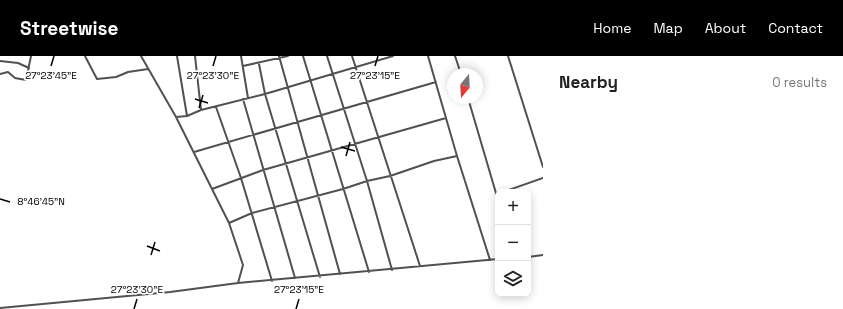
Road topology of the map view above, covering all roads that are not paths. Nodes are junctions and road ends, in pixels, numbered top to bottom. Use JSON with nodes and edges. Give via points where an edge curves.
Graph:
{"nodes":[{"id":1,"x":31,"y":56,"type":"edge"},
{"id":2,"x":85,"y":56,"type":"edge"},
{"id":3,"x":141,"y":56,"type":"edge"},
{"id":4,"x":177,"y":56,"type":"edge"},
{"id":5,"x":195,"y":56,"type":"edge"},
{"id":6,"x":241,"y":56,"type":"edge"},
{"id":7,"x":288,"y":56,"type":"edge"},
{"id":8,"x":303,"y":56,"type":"edge"},
{"id":9,"x":327,"y":56,"type":"edge"},
{"id":10,"x":352,"y":56,"type":"edge"},
{"id":11,"x":393,"y":56,"type":"edge"},
{"id":12,"x":428,"y":56,"type":"edge"},
{"id":13,"x":455,"y":56,"type":"edge"},
{"id":14,"x":508,"y":56,"type":"edge"},
{"id":15,"x":279,"y":57,"type":"edge"},
{"id":16,"x":0,"y":61,"type":"edge"},
{"id":17,"x":259,"y":64,"type":"junction"},
{"id":18,"x":243,"y":66,"type":"junction"},
{"id":19,"x":356,"y":67,"type":"junction"},
{"id":20,"x":29,"y":68,"type":"junction"},
{"id":21,"x":458,"y":68,"type":"edge"},
{"id":22,"x":148,"y":69,"type":"junction"},
{"id":23,"x":0,"y":74,"type":"edge"},
{"id":24,"x":333,"y":74,"type":"junction"},
{"id":25,"x":311,"y":80,"type":"junction"},
{"id":26,"x":436,"y":82,"type":"junction"},
{"id":27,"x":287,"y":87,"type":"junction"},
{"id":28,"x":265,"y":94,"type":"junction"},
{"id":29,"x":248,"y":98,"type":"junction"},
{"id":30,"x":243,"y":99,"type":"junction"},
{"id":31,"x":367,"y":102,"type":"junction"},
{"id":32,"x":470,"y":104,"type":"edge"},
{"id":33,"x":216,"y":107,"type":"junction"},
{"id":34,"x":201,"y":110,"type":"junction"},
{"id":35,"x":344,"y":110,"type":"junction"},
{"id":36,"x":187,"y":116,"type":"junction"},
{"id":37,"x":321,"y":116,"type":"junction"},
{"id":38,"x":176,"y":117,"type":"junction"},
{"id":39,"x":446,"y":118,"type":"junction"},
{"id":40,"x":297,"y":121,"type":"junction"},
{"id":41,"x":276,"y":127,"type":"junction"},
{"id":42,"x":252,"y":134,"type":"junction"},
{"id":43,"x":379,"y":138,"type":"junction"},
{"id":44,"x":228,"y":141,"type":"junction"},
{"id":45,"x":355,"y":144,"type":"junction"},
{"id":46,"x":194,"y":152,"type":"junction"},
{"id":47,"x":332,"y":152,"type":"junction"},
{"id":48,"x":457,"y":156,"type":"junction"},
{"id":49,"x":307,"y":158,"type":"junction"},
{"id":50,"x":287,"y":165,"type":"junction"},
{"id":51,"x":543,"y":167,"type":"edge"},
{"id":52,"x":263,"y":170,"type":"junction"},
{"id":53,"x":390,"y":176,"type":"junction"},
{"id":54,"x":241,"y":178,"type":"junction"},
{"id":55,"x":543,"y":178,"type":"edge"},
{"id":56,"x":367,"y":181,"type":"junction"},
{"id":57,"x":212,"y":189,"type":"junction"},
{"id":58,"x":343,"y":189,"type":"junction"},
{"id":59,"x":495,"y":189,"type":"edge"},
{"id":60,"x":512,"y":189,"type":"edge"},
{"id":61,"x":317,"y":196,"type":"junction"},
{"id":62,"x":298,"y":201,"type":"junction"},
{"id":63,"x":275,"y":208,"type":"junction"},
{"id":64,"x":252,"y":213,"type":"junction"},
{"id":65,"x":229,"y":222,"type":"junction"},
{"id":66,"x":543,"y":255,"type":"edge"},
{"id":67,"x":531,"y":256,"type":"edge"},
{"id":68,"x":495,"y":259,"type":"edge"},
{"id":69,"x":490,"y":260,"type":"junction"},
{"id":70,"x":420,"y":266,"type":"junction"},
{"id":71,"x":392,"y":270,"type":"junction"},
{"id":72,"x":369,"y":272,"type":"junction"},
{"id":73,"x":340,"y":275,"type":"junction"},
{"id":74,"x":320,"y":277,"type":"junction"},
{"id":75,"x":295,"y":278,"type":"junction"},
{"id":76,"x":272,"y":281,"type":"junction"},
{"id":77,"x":238,"y":283,"type":"junction"},
{"id":78,"x":0,"y":308,"type":"edge"}],
"edges":[{"from":1,"to":20,"type":"street"},
{"from":2,"to":22,"type":"street","via":[[97,79]]},
{"from":3,"to":22,"type":"street"},
{"from":4,"to":36,"type":"street"},
{"from":5,"to":34,"type":"street"},
{"from":6,"to":18,"type":"street"},
{"from":7,"to":15,"type":"street"},
{"from":8,"to":25,"type":"street"},
{"from":9,"to":24,"type":"street"},
{"from":10,"to":19,"type":"street"},
{"from":11,"to":19,"type":"street"},
{"from":12,"to":26,"type":"street"},
{"from":13,"to":21,"type":"street"},
{"from":14,"to":51,"type":"street"},
{"from":15,"to":17,"type":"street"},
{"from":15,"to":27,"type":"street"},
{"from":16,"to":20,"type":"street","via":[[18,63]]},
{"from":17,"to":18,"type":"street"},
{"from":17,"to":28,"type":"street"},
{"from":18,"to":29,"type":"street"},
{"from":19,"to":24,"type":"street"},
{"from":19,"to":31,"type":"street"},
{"from":20,"to":23,"type":"street","via":[[26,80],[15,78],[8,72]]},
{"from":22,"to":38,"type":"street"},
{"from":24,"to":25,"type":"street"},
{"from":24,"to":35,"type":"street"},
{"from":25,"to":27,"type":"street"},
{"from":25,"to":37,"type":"street"},
{"from":26,"to":31,"type":"street"},
{"from":26,"to":39,"type":"street"},
{"from":27,"to":28,"type":"street"},
{"from":27,"to":40,"type":"street"},
{"from":28,"to":29,"type":"street"},
{"from":28,"to":41,"type":"street"},
{"from":29,"to":30,"type":"street"},
{"from":30,"to":33,"type":"street"},
{"from":30,"to":42,"type":"street"},
{"from":31,"to":35,"type":"street"},
{"from":31,"to":43,"type":"street"},
{"from":32,"to":59,"type":"street"},
{"from":33,"to":34,"type":"street"},
{"from":33,"to":44,"type":"street"},
{"from":34,"to":36,"type":"street"},
{"from":35,"to":37,"type":"street"},
{"from":35,"to":45,"type":"street"},
{"from":36,"to":38,"type":"street"},
{"from":37,"to":40,"type":"street"},
{"from":37,"to":47,"type":"street"},
{"from":38,"to":46,"type":"street"},
{"from":39,"to":43,"type":"street"},
{"from":39,"to":48,"type":"street"},
{"from":40,"to":41,"type":"street"},
{"from":40,"to":49,"type":"street"},
{"from":41,"to":42,"type":"street"},
{"from":41,"to":50,"type":"street"},
{"from":42,"to":44,"type":"street"},
{"from":42,"to":52,"type":"street"},
{"from":43,"to":45,"type":"street"},
{"from":43,"to":53,"type":"street"},
{"from":44,"to":46,"type":"street"},
{"from":44,"to":54,"type":"street"},
{"from":45,"to":47,"type":"street"},
{"from":45,"to":56,"type":"street"},
{"from":46,"to":57,"type":"street"},
{"from":47,"to":49,"type":"street"},
{"from":47,"to":58,"type":"street"},
{"from":48,"to":53,"type":"street"},
{"from":48,"to":69,"type":"street"},
{"from":49,"to":50,"type":"street"},
{"from":49,"to":61,"type":"street"},
{"from":50,"to":52,"type":"street"},
{"from":50,"to":62,"type":"street"},
{"from":52,"to":54,"type":"street"},
{"from":52,"to":63,"type":"street"},
{"from":53,"to":56,"type":"street"},
{"from":53,"to":70,"type":"street"},
{"from":54,"to":57,"type":"street"},
{"from":54,"to":64,"type":"street"},
{"from":55,"to":60,"type":"street"},
{"from":56,"to":58,"type":"street"},
{"from":56,"to":71,"type":"street"},
{"from":57,"to":65,"type":"street"},
{"from":58,"to":61,"type":"street"},
{"from":58,"to":72,"type":"street"},
{"from":61,"to":62,"type":"street"},
{"from":61,"to":73,"type":"street"},
{"from":62,"to":63,"type":"street"},
{"from":62,"to":74,"type":"street"},
{"from":63,"to":64,"type":"street"},
{"from":63,"to":75,"type":"street"},
{"from":64,"to":65,"type":"street"},
{"from":64,"to":76,"type":"street"},
{"from":65,"to":77,"type":"street","via":[[243,265]]},
{"from":66,"to":67,"type":"street"},
{"from":68,"to":69,"type":"street"},
{"from":69,"to":70,"type":"street"},
{"from":70,"to":71,"type":"street"},
{"from":71,"to":72,"type":"street"},
{"from":72,"to":73,"type":"street"},
{"from":73,"to":74,"type":"street"},
{"from":74,"to":75,"type":"street"},
{"from":75,"to":76,"type":"street"},
{"from":76,"to":77,"type":"street"},
{"from":77,"to":78,"type":"street","via":[[155,294]]}]}
